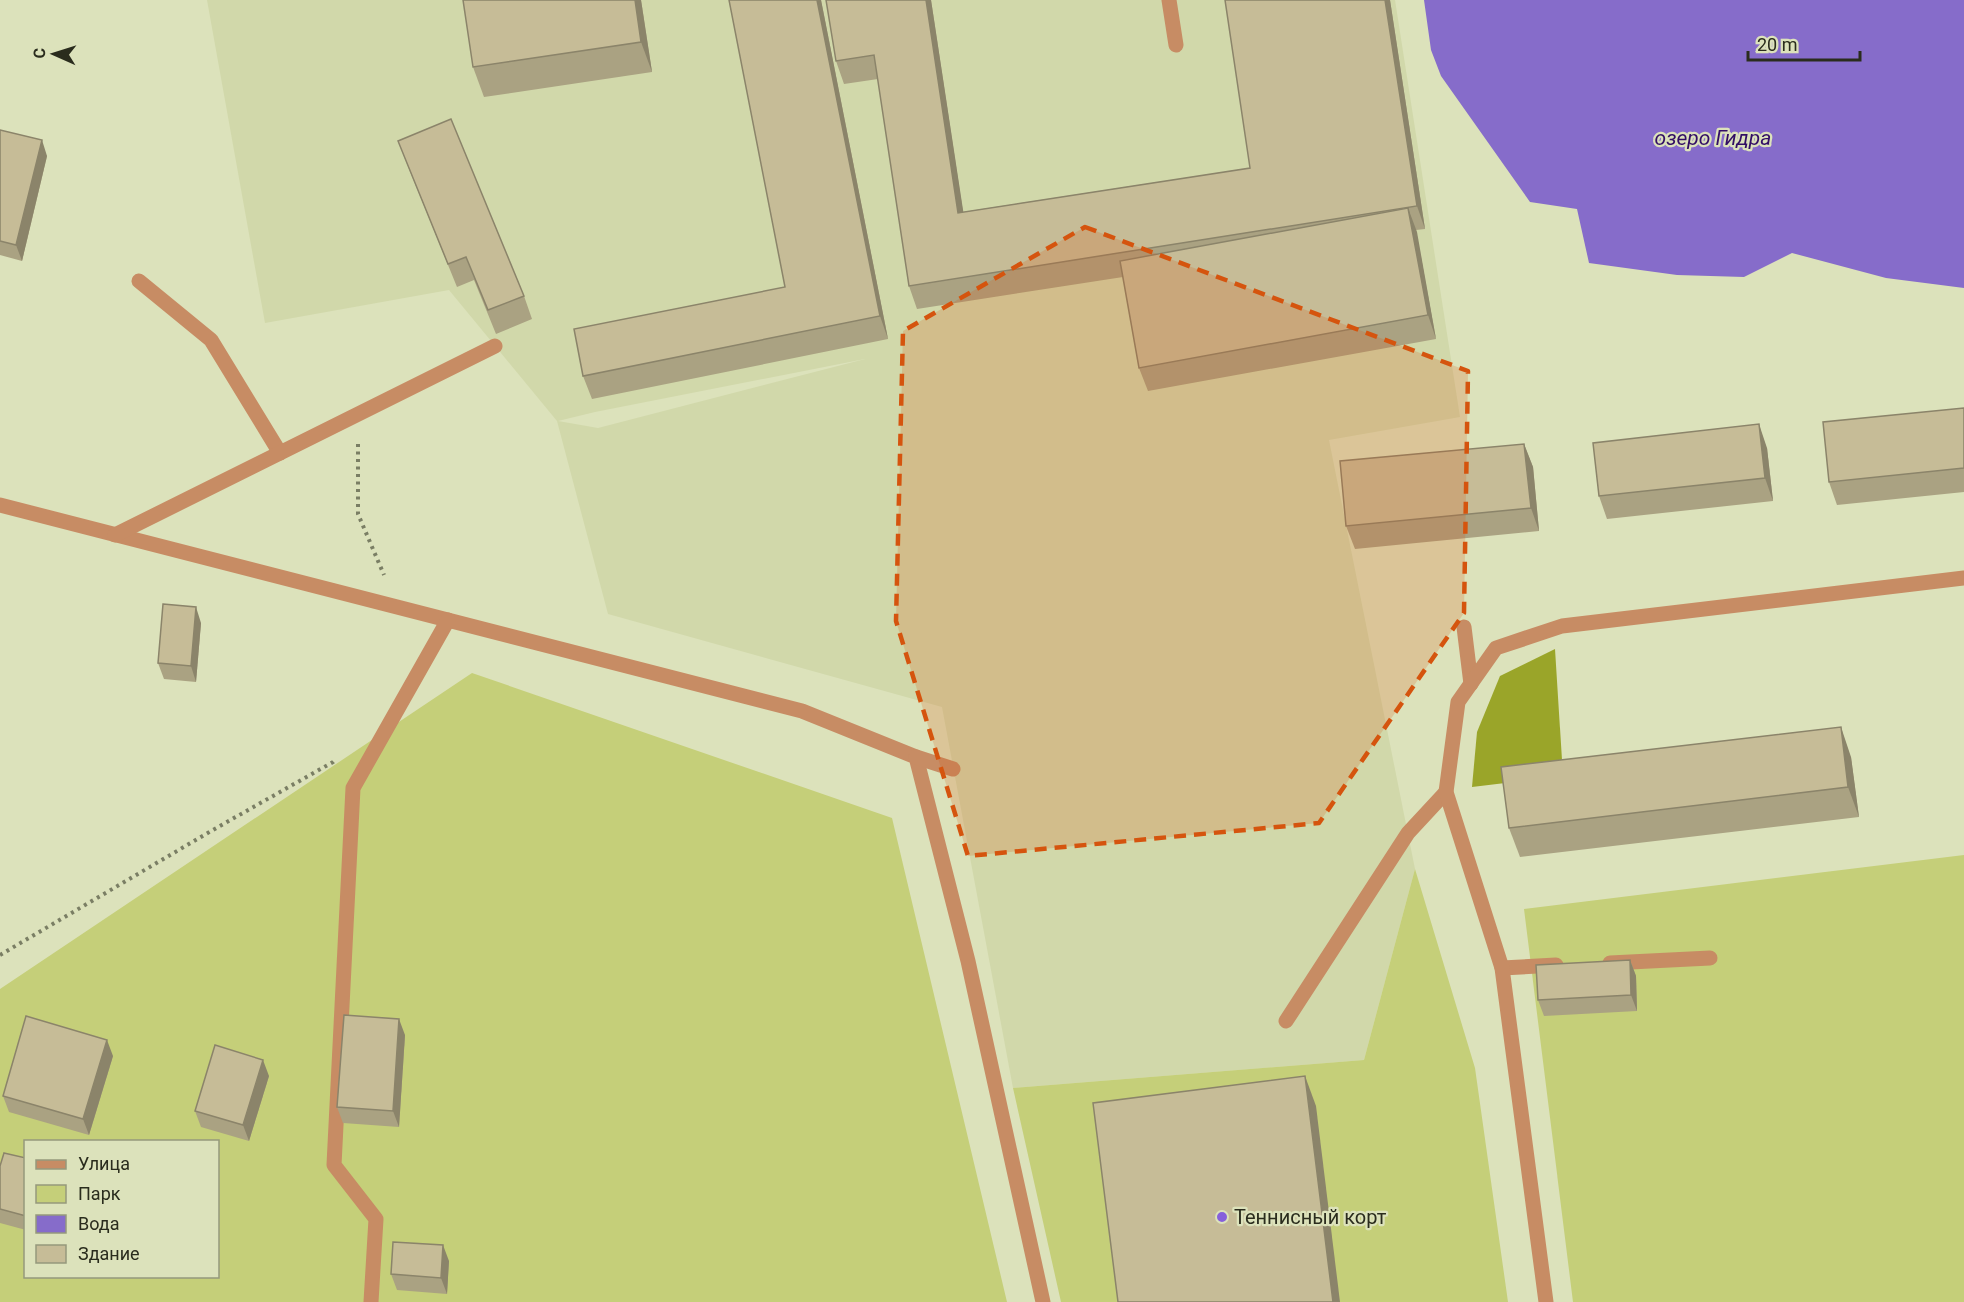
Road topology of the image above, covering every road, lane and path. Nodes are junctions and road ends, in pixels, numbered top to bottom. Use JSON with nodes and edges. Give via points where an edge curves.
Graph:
{"nodes":[{"id":1,"x":1169,"y":0,"type":"edge"},
{"id":2,"x":1176,"y":45,"type":"dead end"},
{"id":3,"x":139,"y":281,"type":"dead end"},
{"id":4,"x":495,"y":346,"type":"dead end"},
{"id":5,"x":373,"y":407,"type":"junction"},
{"id":6,"x":280,"y":453,"type":"junction"},
{"id":7,"x":0,"y":505,"type":"edge"},
{"id":8,"x":115,"y":535,"type":"junction"},
{"id":9,"x":1964,"y":578,"type":"edge"},
{"id":10,"x":392,"y":583,"type":"dead end"},
{"id":11,"x":448,"y":620,"type":"junction"},
{"id":12,"x":1464,"y":627,"type":"dead end"},
{"id":13,"x":1471,"y":684,"type":"junction"},
{"id":14,"x":340,"y":753,"type":"dead end"},
{"id":15,"x":916,"y":757,"type":"junction"},
{"id":16,"x":953,"y":769,"type":"dead end"},
{"id":17,"x":1446,"y":792,"type":"junction"},
{"id":18,"x":0,"y":955,"type":"edge"},
{"id":19,"x":1710,"y":958,"type":"dead end"},
{"id":20,"x":1594,"y":964,"type":"edge"},
{"id":21,"x":1571,"y":965,"type":"edge"},
{"id":22,"x":1502,"y":968,"type":"junction"},
{"id":23,"x":1286,"y":1021,"type":"dead end"},
{"id":24,"x":371,"y":1302,"type":"edge"},
{"id":25,"x":1043,"y":1302,"type":"edge"},
{"id":26,"x":1546,"y":1302,"type":"edge"}],
"edges":[{"from":1,"to":2,"type":"street"},
{"from":3,"to":6,"type":"street","via":[[211,340]]},
{"from":4,"to":5,"type":"street"},
{"from":5,"to":6,"type":"street"},
{"from":5,"to":10,"type":"path","via":[[357,446],[358,514],[383,575]]},
{"from":6,"to":8,"type":"street"},
{"from":7,"to":8,"type":"street"},
{"from":8,"to":11,"type":"street"},
{"from":9,"to":13,"type":"street","via":[[1562,626],[1496,648]]},
{"from":11,"to":15,"type":"street","via":[[802,711]]},
{"from":11,"to":24,"type":"street","via":[[353,788],[334,1165],[376,1218]]},
{"from":12,"to":13,"type":"street"},
{"from":13,"to":17,"type":"street","via":[[1458,702]]},
{"from":14,"to":18,"type":"path","via":[[333,762]]},
{"from":15,"to":16,"type":"street"},
{"from":15,"to":25,"type":"street","via":[[968,961]]},
{"from":17,"to":22,"type":"street"},
{"from":17,"to":23,"type":"street","via":[[1408,833]]},
{"from":19,"to":20,"type":"street"},
{"from":21,"to":22,"type":"street"},
{"from":22,"to":26,"type":"street"}]}
